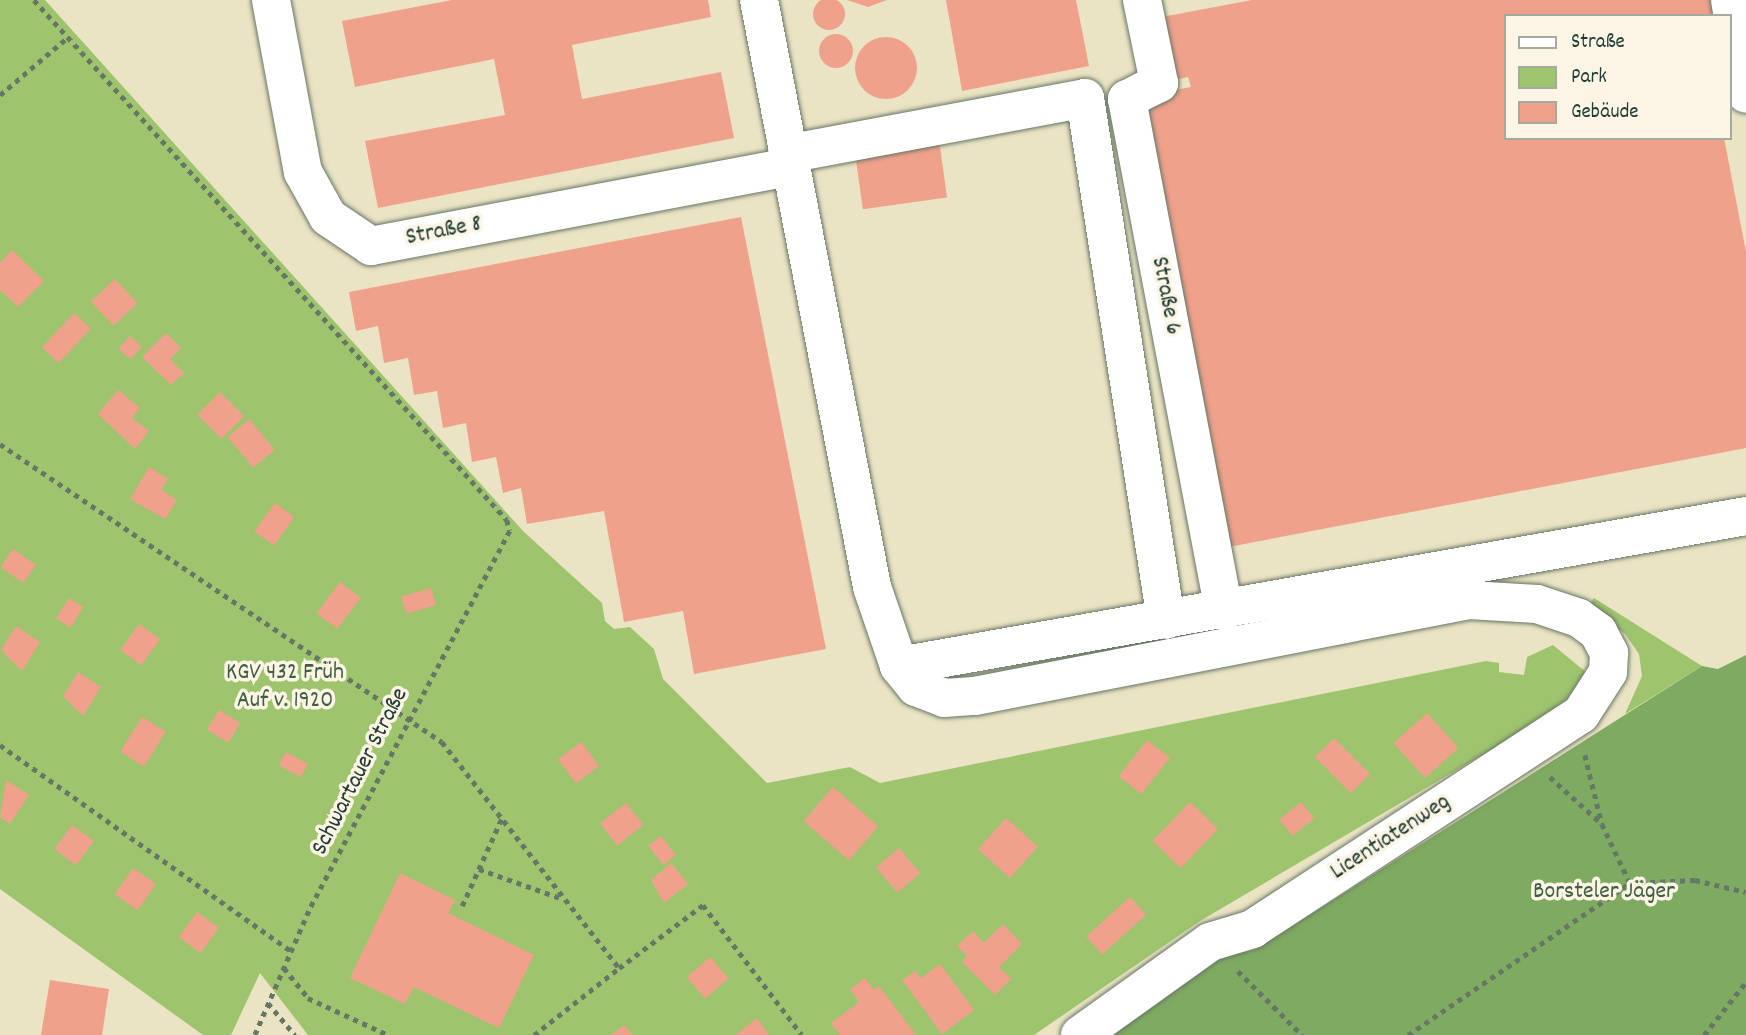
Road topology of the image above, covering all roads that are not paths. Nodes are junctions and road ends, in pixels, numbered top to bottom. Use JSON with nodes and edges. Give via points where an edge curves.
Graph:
{"nodes":[{"id":1,"x":271,"y":0,"type":"edge"},
{"id":2,"x":759,"y":0,"type":"edge"},
{"id":3,"x":1142,"y":0,"type":"edge"},
{"id":4,"x":1730,"y":0,"type":"edge"},
{"id":5,"x":1746,"y":93,"type":"edge"},
{"id":6,"x":788,"y":160,"type":"junction"},
{"id":7,"x":1746,"y":516,"type":"edge"},
{"id":8,"x":1224,"y":611,"type":"junction"},
{"id":9,"x":1166,"y":620,"type":"junction"},
{"id":10,"x":899,"y":666,"type":"junction"},
{"id":11,"x":1080,"y":1035,"type":"edge"}],
"edges":[{"from":1,"to":6,"type":"street","name":"Straße 8","via":[[303,172],[328,217],[371,246]]},
{"from":2,"to":6,"type":"street"},
{"from":3,"to":8,"type":"street","name":"Straße 6","via":[[1159,83],[1128,99]]},
{"from":4,"to":5,"type":"street"},
{"from":6,"to":9,"type":"street","name":"Straße 8","via":[[1085,98]]},
{"from":6,"to":10,"type":"street","via":[[872,587]]},
{"from":7,"to":8,"type":"street"},
{"from":8,"to":9,"type":"street"},
{"from":9,"to":10,"type":"street"},
{"from":10,"to":11,"type":"street","name":"Licentiatenweg","via":[[915,687],[944,698],[975,696],[1469,600],[1554,609],[1598,632],[1609,653],[1608,672],[1581,714],[1253,929],[1210,942]]}]}
